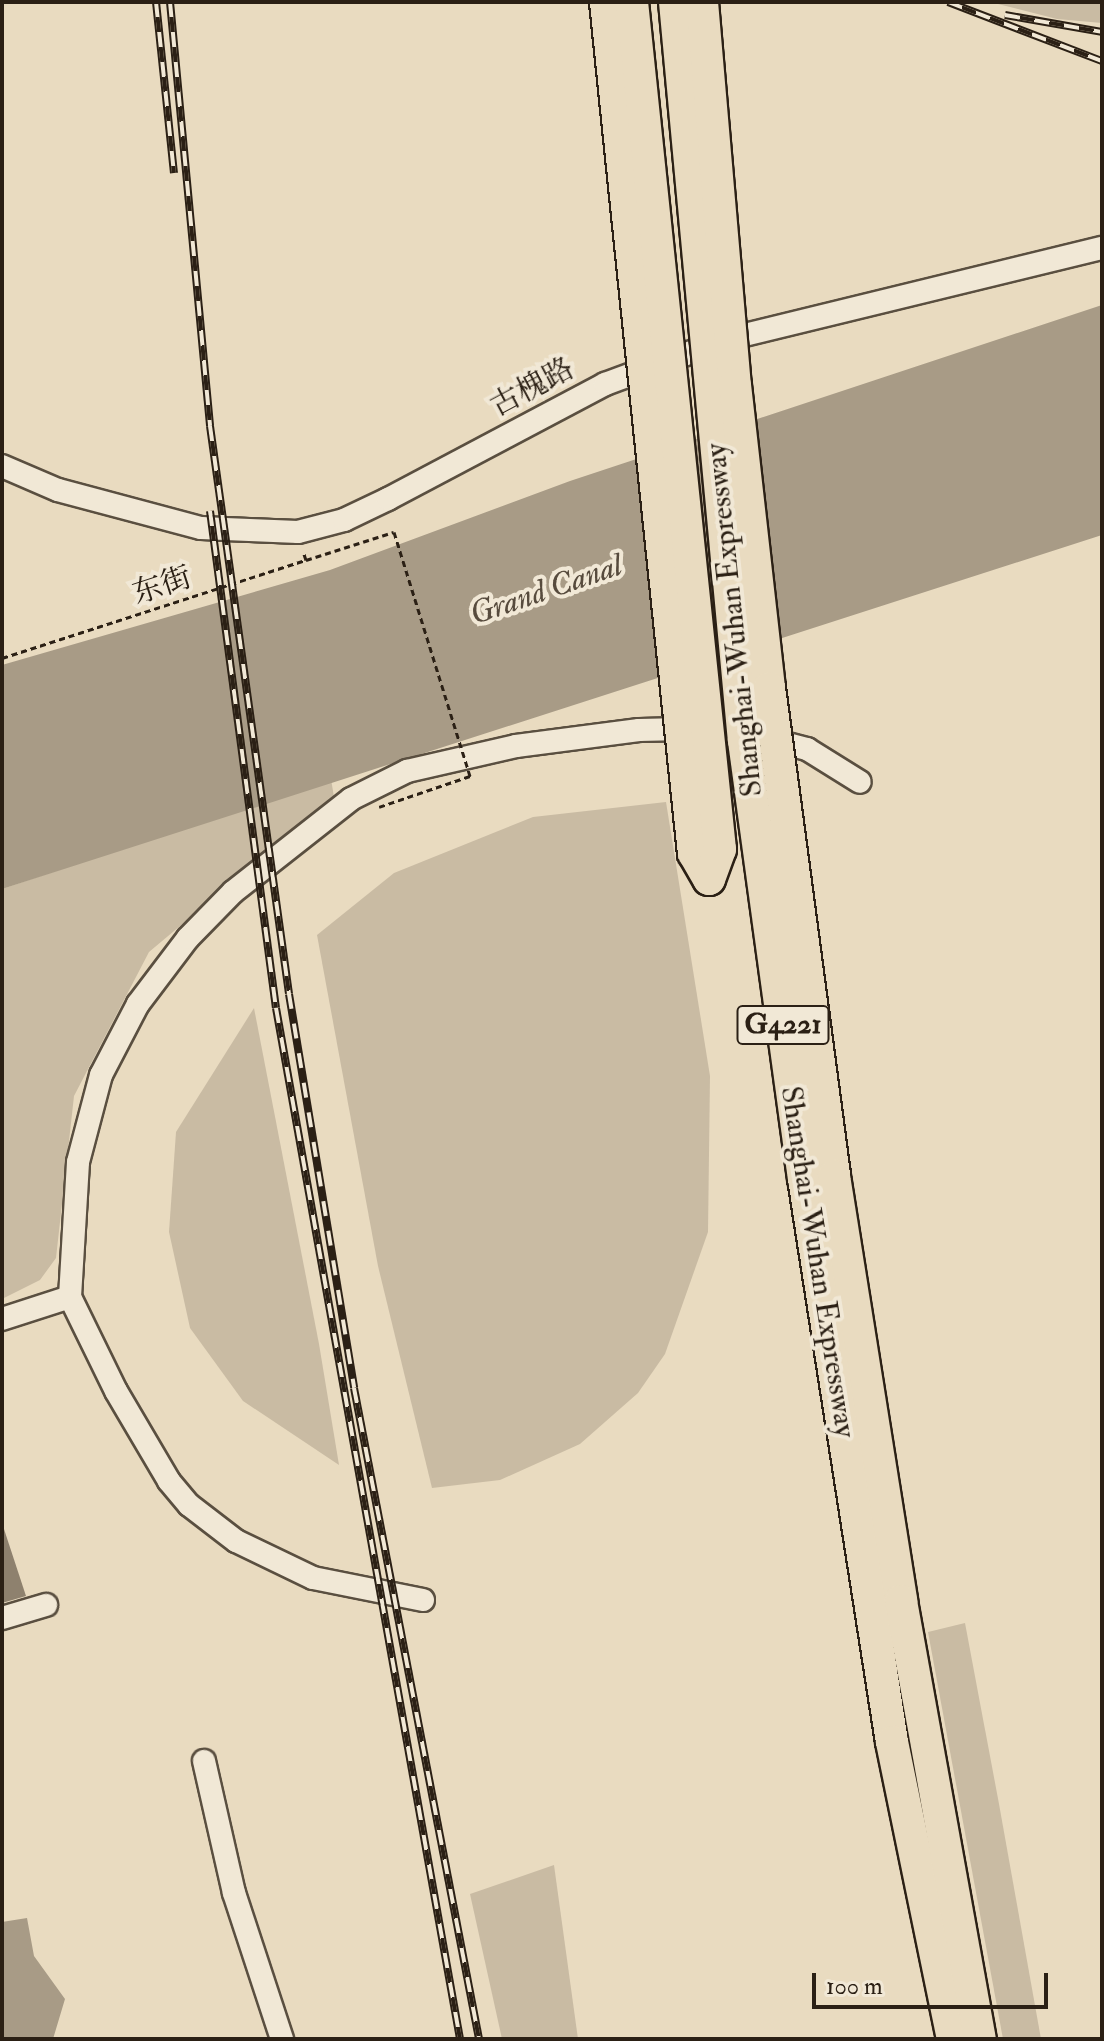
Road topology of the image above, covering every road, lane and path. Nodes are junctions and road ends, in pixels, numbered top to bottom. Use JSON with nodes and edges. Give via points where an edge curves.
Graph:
{"nodes":[{"id":1,"x":606,"y":2,"type":"edge"},
{"id":2,"x":632,"y":2,"type":"edge"},
{"id":3,"x":675,"y":2,"type":"edge"},
{"id":4,"x":702,"y":2,"type":"edge"},
{"id":5,"x":1102,"y":248,"type":"edge"},
{"id":6,"x":2,"y":466,"type":"edge"},
{"id":7,"x":298,"y":532,"type":"junction"},
{"id":8,"x":306,"y":560,"type":"junction"},
{"id":9,"x":2,"y":658,"type":"edge"},
{"id":10,"x":860,"y":782,"type":"dead end"},
{"id":11,"x":379,"y":807,"type":"dead end"},
{"id":12,"x":70,"y":1297,"type":"junction"},
{"id":13,"x":2,"y":1319,"type":"edge"},
{"id":14,"x":423,"y":1600,"type":"dead end"},
{"id":15,"x":46,"y":1605,"type":"dead end"},
{"id":16,"x":2,"y":1618,"type":"edge"},
{"id":17,"x":204,"y":1761,"type":"dead end"},
{"id":18,"x":282,"y":2039,"type":"edge"},
{"id":19,"x":953,"y":2039,"type":"edge"},
{"id":20,"x":980,"y":2039,"type":"edge"}],
"edges":[{"from":1,"to":2,"type":"highway","name":"Shanghai-Wuhan Expressway","bridge":true,"via":[[694,853],[709,879],[720,849]]},
{"from":3,"to":19,"type":"highway","name":"Shanghai-Wuhan Expressway","number":"G4221","bridge":true,"via":[[744,741],[804,1178],[892,1742]]},
{"from":4,"to":20,"type":"highway","name":"Shanghai-Wuhan Expressway","number":"G4221","bridge":true,"via":[[735,385],[832,1161],[901,1601]]},
{"from":5,"to":7,"type":"street","name":"古槐路","via":[[724,340],[605,384],[388,499],[344,520]]},
{"from":6,"to":7,"type":"street","name":"古槐路","via":[[58,490],[201,528]]},
{"from":7,"to":8,"type":"path"},
{"from":8,"to":9,"type":"path","name":"东街"},
{"from":8,"to":11,"type":"path","name":"东街","bridge":true,"via":[[394,532],[470,776]]},
{"from":10,"to":12,"type":"street","via":[[807,749],[726,728],[639,730],[516,746],[407,771],[351,799],[233,892],[188,938],[138,1004],[101,1075],[78,1162]]},
{"from":12,"to":13,"type":"street"},
{"from":12,"to":14,"type":"street","via":[[116,1391],[189,1505],[236,1541],[313,1578]]},
{"from":15,"to":16,"type":"street"},
{"from":17,"to":18,"type":"street","via":[[234,1893]]}]}
